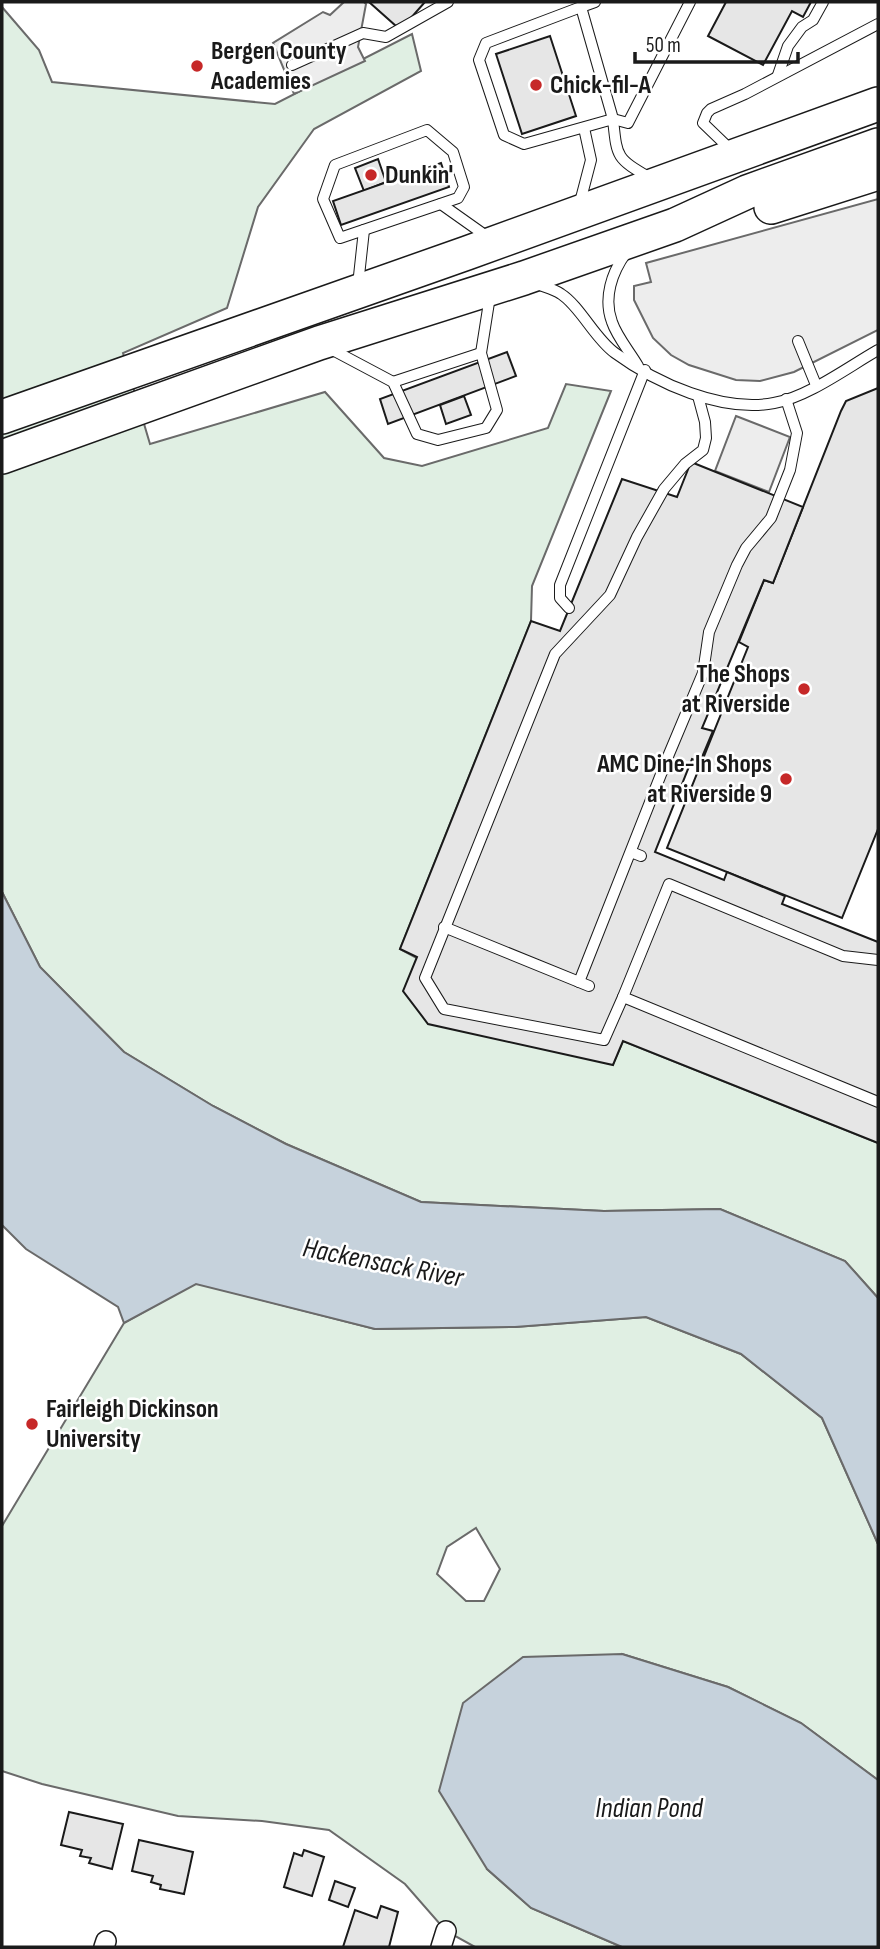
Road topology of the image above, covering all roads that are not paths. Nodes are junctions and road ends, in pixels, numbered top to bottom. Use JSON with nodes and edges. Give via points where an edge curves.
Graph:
{"nodes":[{"id":1,"x":448,"y":2,"type":"edge"},
{"id":2,"x":595,"y":2,"type":"edge"},
{"id":3,"x":690,"y":2,"type":"edge"},
{"id":4,"x":823,"y":2,"type":"edge"},
{"id":5,"x":581,"y":7,"type":"junction"},
{"id":6,"x":878,"y":24,"type":"edge"},
{"id":7,"x":292,"y":65,"type":"dead end"},
{"id":8,"x":778,"y":75,"type":"junction"},
{"id":9,"x":878,"y":80,"type":"edge"},
{"id":10,"x":878,"y":104,"type":"edge"},
{"id":11,"x":613,"y":119,"type":"junction"},
{"id":12,"x":584,"y":128,"type":"junction"},
{"id":13,"x":878,"y":145,"type":"edge"},
{"id":14,"x":736,"y":155,"type":"junction"},
{"id":15,"x":878,"y":173,"type":"edge"},
{"id":16,"x":660,"y":183,"type":"junction"},
{"id":17,"x":441,"y":204,"type":"junction"},
{"id":18,"x":577,"y":213,"type":"junction"},
{"id":19,"x":675,"y":225,"type":"junction"},
{"id":20,"x":363,"y":230,"type":"junction"},
{"id":21,"x":638,"y":237,"type":"junction"},
{"id":22,"x":496,"y":243,"type":"junction"},
{"id":23,"x":524,"y":278,"type":"junction"},
{"id":24,"x":491,"y":289,"type":"junction"},
{"id":25,"x":357,"y":292,"type":"junction"},
{"id":26,"x":798,"y":341,"type":"dead end"},
{"id":27,"x":319,"y":343,"type":"junction"},
{"id":28,"x":878,"y":350,"type":"edge"},
{"id":29,"x":481,"y":353,"type":"junction"},
{"id":30,"x":641,"y":368,"type":"junction"},
{"id":31,"x":393,"y":382,"type":"junction"},
{"id":32,"x":816,"y":385,"type":"junction"},
{"id":33,"x":698,"y":396,"type":"junction"},
{"id":34,"x":786,"y":399,"type":"junction"},
{"id":35,"x":2,"y":417,"type":"edge"},
{"id":36,"x":2,"y":457,"type":"edge"},
{"id":37,"x":569,"y":608,"type":"dead end"},
{"id":38,"x":444,"y":927,"type":"junction"},
{"id":39,"x":878,"y":960,"type":"edge"},
{"id":40,"x":623,"y":997,"type":"junction"},
{"id":41,"x":878,"y":1102,"type":"edge"}],
"edges":[{"from":1,"to":7,"type":"lane","via":[[386,37],[363,33]]},
{"from":2,"to":5,"type":"lane"},
{"from":3,"to":11,"type":"lane","via":[[628,123]]},
{"from":4,"to":8,"type":"lane","via":[[788,46]]},
{"from":5,"to":11,"type":"lane"},
{"from":5,"to":12,"type":"lane","via":[[486,43],[479,60],[504,135],[524,144]]},
{"from":6,"to":8,"type":"lane"},
{"from":8,"to":14,"type":"lane","via":[[706,113],[703,123]]},
{"from":9,"to":14,"type":"highway","via":[[837,97]]},
{"from":10,"to":14,"type":"highway"},
{"from":11,"to":12,"type":"lane"},
{"from":11,"to":16,"type":"lane","via":[[618,156]]},
{"from":12,"to":18,"type":"lane","via":[[591,160]]},
{"from":13,"to":19,"type":"highway","via":[[747,192]]},
{"from":14,"to":16,"type":"highway"},
{"from":15,"to":19,"type":"highway","via":[[702,230]]},
{"from":16,"to":18,"type":"highway"},
{"from":17,"to":20,"type":"lane"},
{"from":17,"to":20,"type":"lane","via":[[458,198],[464,187],[453,152],[427,130],[335,165],[323,199],[340,238]]},
{"from":17,"to":22,"type":"lane"},
{"from":18,"to":22,"type":"highway"},
{"from":19,"to":21,"type":"highway"},
{"from":20,"to":25,"type":"lane"},
{"from":21,"to":23,"type":"highway"},
{"from":21,"to":30,"type":"lane","via":[[617,266],[609,288],[611,321]]},
{"from":22,"to":25,"type":"highway"},
{"from":23,"to":24,"type":"highway"},
{"from":23,"to":30,"type":"lane","via":[[562,294],[614,352]]},
{"from":24,"to":27,"type":"highway"},
{"from":24,"to":29,"type":"lane"},
{"from":25,"to":35,"type":"highway"},
{"from":26,"to":32,"type":"lane"},
{"from":27,"to":31,"type":"lane"},
{"from":27,"to":36,"type":"highway"},
{"from":28,"to":32,"type":"lane"},
{"from":29,"to":31,"type":"lane"},
{"from":29,"to":31,"type":"lane","via":[[497,410],[486,428],[438,440],[417,434]]},
{"from":30,"to":33,"type":"lane"},
{"from":30,"to":37,"type":"lane","via":[[559,585],[560,598]]},
{"from":32,"to":34,"type":"lane"},
{"from":33,"to":34,"type":"lane","via":[[742,403]]},
{"from":33,"to":38,"type":"lane","via":[[705,422],[703,450],[664,489],[610,595],[555,654]]},
{"from":34,"to":38,"type":"lane","via":[[797,433],[790,470],[771,518],[746,548],[709,632],[704,673],[584,984]]},
{"from":38,"to":40,"type":"lane","via":[[425,978],[444,1009],[604,1040]]},
{"from":39,"to":40,"type":"lane","via":[[843,956],[669,884]]},
{"from":40,"to":41,"type":"lane"}]}
